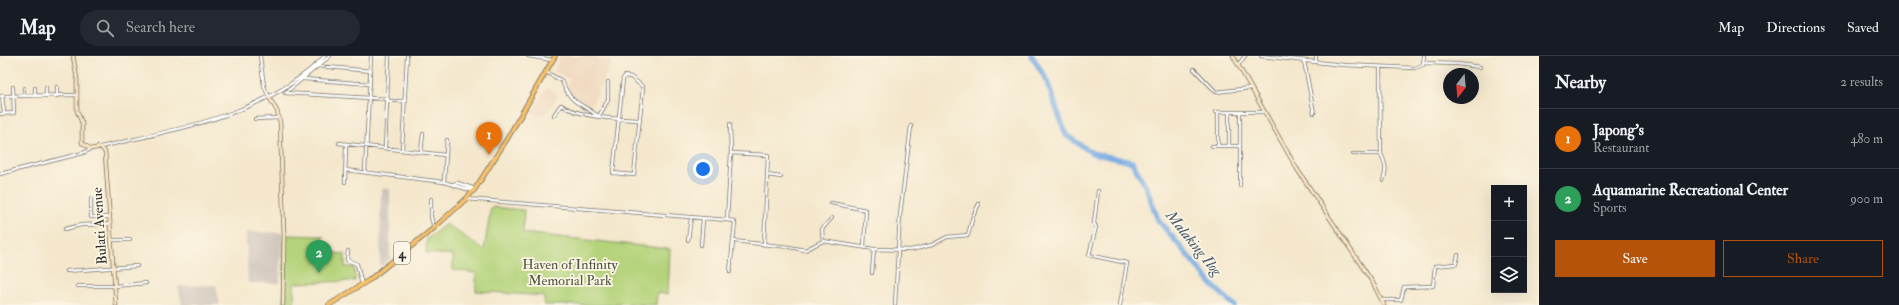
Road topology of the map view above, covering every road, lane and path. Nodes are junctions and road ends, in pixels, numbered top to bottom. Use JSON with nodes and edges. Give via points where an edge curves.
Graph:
{"nodes":[{"id":1,"x":72,"y":56,"type":"edge"},
{"id":2,"x":260,"y":56,"type":"edge"},
{"id":3,"x":325,"y":56,"type":"edge"},
{"id":4,"x":330,"y":56,"type":"edge"},
{"id":5,"x":371,"y":56,"type":"edge"},
{"id":6,"x":389,"y":56,"type":"edge"},
{"id":7,"x":407,"y":56,"type":"edge"},
{"id":8,"x":528,"y":56,"type":"edge"},
{"id":9,"x":1233,"y":56,"type":"edge"},
{"id":10,"x":1245,"y":56,"type":"edge"},
{"id":11,"x":1261,"y":56,"type":"edge"},
{"id":12,"x":1316,"y":56,"type":"edge"},
{"id":13,"x":1424,"y":56,"type":"edge"},
{"id":14,"x":554,"y":58,"type":"edge"},
{"id":15,"x":1290,"y":58,"type":"edge"},
{"id":16,"x":1304,"y":61,"type":"junction"},
{"id":17,"x":1316,"y":62,"type":"junction"},
{"id":18,"x":1424,"y":63,"type":"junction"},
{"id":19,"x":1238,"y":65,"type":"junction"},
{"id":20,"x":317,"y":66,"type":"junction"},
{"id":21,"x":1480,"y":67,"type":"dead end"},
{"id":22,"x":1380,"y":68,"type":"junction"},
{"id":23,"x":1194,"y":69,"type":"dead end"},
{"id":24,"x":370,"y":71,"type":"junction"},
{"id":25,"x":546,"y":72,"type":"junction"},
{"id":26,"x":303,"y":79,"type":"junction"},
{"id":27,"x":608,"y":82,"type":"dead end"},
{"id":28,"x":370,"y":84,"type":"junction"},
{"id":29,"x":46,"y":86,"type":"dead end"},
{"id":30,"x":13,"y":87,"type":"dead end"},
{"id":31,"x":57,"y":87,"type":"dead end"},
{"id":32,"x":24,"y":88,"type":"dead end"},
{"id":33,"x":35,"y":88,"type":"dead end"},
{"id":34,"x":1251,"y":88,"type":"junction"},
{"id":35,"x":1,"y":96,"type":"edge"},
{"id":36,"x":13,"y":96,"type":"junction"},
{"id":37,"x":24,"y":96,"type":"junction"},
{"id":38,"x":35,"y":96,"type":"junction"},
{"id":39,"x":46,"y":96,"type":"junction"},
{"id":40,"x":57,"y":96,"type":"junction"},
{"id":41,"x":77,"y":96,"type":"junction"},
{"id":42,"x":269,"y":98,"type":"junction"},
{"id":43,"x":369,"y":99,"type":"junction"},
{"id":44,"x":388,"y":100,"type":"junction"},
{"id":45,"x":406,"y":101,"type":"junction"},
{"id":46,"x":1229,"y":112,"type":"junction"},
{"id":47,"x":1240,"y":112,"type":"junction"},
{"id":48,"x":1265,"y":112,"type":"junction"},
{"id":49,"x":2,"y":113,"type":"edge"},
{"id":50,"x":1314,"y":113,"type":"dead end"},
{"id":51,"x":554,"y":115,"type":"dead end"},
{"id":52,"x":599,"y":116,"type":"junction"},
{"id":53,"x":279,"y":118,"type":"junction"},
{"id":54,"x":255,"y":119,"type":"dead end"},
{"id":55,"x":618,"y":119,"type":"junction"},
{"id":56,"x":640,"y":120,"type":"junction"},
{"id":57,"x":730,"y":124,"type":"dead end"},
{"id":58,"x":911,"y":126,"type":"dead end"},
{"id":59,"x":423,"y":134,"type":"dead end"},
{"id":60,"x":447,"y":140,"type":"dead end"},
{"id":61,"x":339,"y":143,"type":"dead end"},
{"id":62,"x":346,"y":144,"type":"junction"},
{"id":63,"x":367,"y":146,"type":"junction"},
{"id":64,"x":1212,"y":146,"type":"dead end"},
{"id":65,"x":1218,"y":146,"type":"junction"},
{"id":66,"x":1229,"y":146,"type":"junction"},
{"id":67,"x":1240,"y":146,"type":"junction"},
{"id":68,"x":101,"y":147,"type":"junction"},
{"id":69,"x":385,"y":148,"type":"junction"},
{"id":70,"x":91,"y":149,"type":"junction"},
{"id":71,"x":402,"y":150,"type":"junction"},
{"id":72,"x":421,"y":152,"type":"junction"},
{"id":73,"x":731,"y":153,"type":"junction"},
{"id":74,"x":1353,"y":154,"type":"dead end"},
{"id":75,"x":1381,"y":154,"type":"junction"},
{"id":76,"x":445,"y":155,"type":"junction"},
{"id":77,"x":345,"y":170,"type":"junction"},
{"id":78,"x":365,"y":172,"type":"junction"},
{"id":79,"x":0,"y":174,"type":"edge"},
{"id":80,"x":767,"y":175,"type":"junction"},
{"id":81,"x":781,"y":177,"type":"dead end"},
{"id":82,"x":1383,"y":181,"type":"dead end"},
{"id":83,"x":345,"y":182,"type":"dead end"},
{"id":84,"x":444,"y":182,"type":"junction"},
{"id":85,"x":1240,"y":186,"type":"dead end"},
{"id":86,"x":474,"y":190,"type":"junction"},
{"id":87,"x":1098,"y":191,"type":"dead end"},
{"id":88,"x":90,"y":198,"type":"dead end"},
{"id":89,"x":431,"y":199,"type":"dead end"},
{"id":90,"x":466,"y":199,"type":"junction"},
{"id":91,"x":832,"y":203,"type":"dead end"},
{"id":92,"x":979,"y":204,"type":"dead end"},
{"id":93,"x":109,"y":217,"type":"junction"},
{"id":94,"x":691,"y":218,"type":"junction"},
{"id":95,"x":832,"y":218,"type":"dead end"},
{"id":96,"x":703,"y":219,"type":"junction"},
{"id":97,"x":727,"y":220,"type":"junction"},
{"id":98,"x":109,"y":224,"type":"junction"},
{"id":99,"x":434,"y":228,"type":"junction"},
{"id":100,"x":65,"y":230,"type":"dead end"},
{"id":101,"x":110,"y":240,"type":"junction"},
{"id":102,"x":130,"y":240,"type":"dead end"},
{"id":103,"x":688,"y":240,"type":"dead end"},
{"id":104,"x":823,"y":240,"type":"junction"},
{"id":105,"x":734,"y":241,"type":"junction"},
{"id":106,"x":701,"y":245,"type":"dead end"},
{"id":107,"x":764,"y":245,"type":"junction"},
{"id":108,"x":864,"y":247,"type":"junction"},
{"id":109,"x":874,"y":249,"type":"junction"},
{"id":110,"x":348,"y":251,"type":"dead end"},
{"id":111,"x":898,"y":251,"type":"junction"},
{"id":112,"x":1458,"y":255,"type":"dead end"},
{"id":113,"x":138,"y":266,"type":"dead end"},
{"id":114,"x":113,"y":268,"type":"junction"},
{"id":115,"x":67,"y":271,"type":"dead end"},
{"id":116,"x":730,"y":272,"type":"dead end"},
{"id":117,"x":872,"y":273,"type":"dead end"},
{"id":118,"x":146,"y":283,"type":"dead end"},
{"id":119,"x":78,"y":286,"type":"dead end"},
{"id":120,"x":115,"y":286,"type":"junction"},
{"id":121,"x":362,"y":286,"type":"junction"},
{"id":122,"x":1382,"y":300,"type":"junction"},
{"id":123,"x":116,"y":305,"type":"edge"},
{"id":124,"x":283,"y":305,"type":"edge"},
{"id":125,"x":329,"y":305,"type":"edge"},
{"id":126,"x":896,"y":305,"type":"edge"},
{"id":127,"x":1120,"y":305,"type":"edge"},
{"id":128,"x":1384,"y":305,"type":"edge"}],
"edges":[{"from":1,"to":41,"type":"street","via":[[77,79]]},
{"from":2,"to":42,"type":"street","via":[[264,86]]},
{"from":3,"to":42,"type":"street"},
{"from":4,"to":20,"type":"street"},
{"from":5,"to":24,"type":"street"},
{"from":6,"to":44,"type":"street"},
{"from":7,"to":45,"type":"street"},
{"from":8,"to":14,"type":"street"},
{"from":9,"to":19,"type":"street"},
{"from":10,"to":19,"type":"street"},
{"from":11,"to":15,"type":"street"},
{"from":12,"to":17,"type":"street"},
{"from":13,"to":18,"type":"street"},
{"from":14,"to":25,"type":"highway","number":"4"},
{"from":15,"to":16,"type":"street"},
{"from":16,"to":17,"type":"street"},
{"from":16,"to":50,"type":"street"},
{"from":17,"to":22,"type":"street"},
{"from":18,"to":21,"type":"street"},
{"from":18,"to":22,"type":"street","via":[[1415,68]]},
{"from":19,"to":34,"type":"street"},
{"from":20,"to":24,"type":"street"},
{"from":20,"to":26,"type":"street"},
{"from":22,"to":75,"type":"street"},
{"from":23,"to":34,"type":"street","via":[[1216,92]]},
{"from":24,"to":28,"type":"street"},
{"from":25,"to":52,"type":"street","via":[[562,81],[566,93],[572,99]]},
{"from":25,"to":86,"type":"highway","number":"4"},
{"from":26,"to":28,"type":"street"},
{"from":26,"to":43,"type":"street","via":[[285,93]]},
{"from":27,"to":52,"type":"street","via":[[608,100]]},
{"from":28,"to":43,"type":"street"},
{"from":29,"to":39,"type":"street"},
{"from":30,"to":36,"type":"street"},
{"from":31,"to":40,"type":"street"},
{"from":32,"to":37,"type":"street"},
{"from":33,"to":38,"type":"street"},
{"from":34,"to":48,"type":"street"},
{"from":35,"to":36,"type":"street"},
{"from":35,"to":49,"type":"street"},
{"from":36,"to":37,"type":"street"},
{"from":36,"to":49,"type":"street","via":[[14,113]]},
{"from":37,"to":38,"type":"street"},
{"from":38,"to":39,"type":"street"},
{"from":39,"to":40,"type":"street"},
{"from":40,"to":41,"type":"street"},
{"from":41,"to":70,"type":"street","via":[[77,111],[82,123],[82,143]]},
{"from":42,"to":53,"type":"street"},
{"from":42,"to":68,"type":"street","via":[[227,115]]},
{"from":43,"to":44,"type":"street"},
{"from":43,"to":63,"type":"street"},
{"from":44,"to":45,"type":"street"},
{"from":44,"to":69,"type":"street"},
{"from":45,"to":71,"type":"street"},
{"from":46,"to":47,"type":"street"},
{"from":46,"to":65,"type":"street","via":[[1217,112]]},
{"from":46,"to":66,"type":"street"},
{"from":47,"to":48,"type":"street"},
{"from":47,"to":67,"type":"street"},
{"from":48,"to":122,"type":"street","via":[[1297,169]]},
{"from":51,"to":52,"type":"street","via":[[561,105],[570,111]]},
{"from":52,"to":55,"type":"street"},
{"from":53,"to":54,"type":"street"},
{"from":53,"to":124,"type":"street","via":[[284,234]]},
{"from":55,"to":56,"type":"street"},
{"from":55,"to":56,"type":"street","via":[[622,79],[627,76],[643,86]]},
{"from":55,"to":56,"type":"street","via":[[614,174],[634,175]]},
{"from":57,"to":73,"type":"street"},
{"from":58,"to":111,"type":"street"},
{"from":59,"to":72,"type":"street"},
{"from":60,"to":76,"type":"street"},
{"from":61,"to":62,"type":"street"},
{"from":62,"to":63,"type":"street"},
{"from":62,"to":77,"type":"street"},
{"from":63,"to":69,"type":"street"},
{"from":63,"to":78,"type":"street"},
{"from":64,"to":65,"type":"street"},
{"from":65,"to":66,"type":"street"},
{"from":66,"to":67,"type":"street"},
{"from":67,"to":85,"type":"street"},
{"from":68,"to":70,"type":"street"},
{"from":68,"to":93,"type":"street","name":"Bulati Avenue","via":[[105,152]]},
{"from":69,"to":71,"type":"street"},
{"from":70,"to":79,"type":"street"},
{"from":71,"to":72,"type":"street"},
{"from":72,"to":76,"type":"street"},
{"from":73,"to":80,"type":"street","via":[[768,155]]},
{"from":73,"to":97,"type":"street"},
{"from":74,"to":75,"type":"street"},
{"from":75,"to":82,"type":"street","via":[[1386,164]]},
{"from":76,"to":84,"type":"street"},
{"from":77,"to":78,"type":"street"},
{"from":77,"to":83,"type":"street"},
{"from":78,"to":84,"type":"street"},
{"from":80,"to":81,"type":"street"},
{"from":80,"to":107,"type":"street"},
{"from":84,"to":86,"type":"street"},
{"from":86,"to":90,"type":"highway","number":"4"},
{"from":87,"to":127,"type":"street","via":[[1094,223],[1096,227],[1090,255],[1127,263]]},
{"from":88,"to":93,"type":"street","via":[[91,217]]},
{"from":89,"to":99,"type":"street"},
{"from":90,"to":94,"type":"street"},
{"from":90,"to":99,"type":"highway","number":"4"},
{"from":91,"to":108,"type":"street","via":[[866,210]]},
{"from":92,"to":111,"type":"street","via":[[968,236],[947,237],[932,245]]},
{"from":93,"to":98,"type":"street","name":"Bulati Avenue"},
{"from":94,"to":96,"type":"street"},
{"from":94,"to":103,"type":"street"},
{"from":95,"to":104,"type":"street","via":[[822,229]]},
{"from":96,"to":97,"type":"street"},
{"from":96,"to":106,"type":"street"},
{"from":97,"to":105,"type":"street","via":[[735,223]]},
{"from":98,"to":100,"type":"street","via":[[81,225]]},
{"from":98,"to":101,"type":"street","name":"Bulati Avenue"},
{"from":99,"to":121,"type":"highway","number":"4"},
{"from":101,"to":102,"type":"street"},
{"from":101,"to":114,"type":"street","name":"Bulati Avenue"},
{"from":104,"to":107,"type":"street","via":[[805,250]]},
{"from":104,"to":108,"type":"street"},
{"from":105,"to":107,"type":"street"},
{"from":105,"to":116,"type":"street"},
{"from":108,"to":109,"type":"street"},
{"from":109,"to":111,"type":"street"},
{"from":109,"to":117,"type":"street"},
{"from":110,"to":121,"type":"street","via":[[347,260],[357,264]]},
{"from":111,"to":126,"type":"street"},
{"from":112,"to":122,"type":"street","via":[[1456,264],[1435,266],[1433,286],[1404,287],[1401,300]]},
{"from":113,"to":114,"type":"street"},
{"from":114,"to":115,"type":"street"},
{"from":114,"to":120,"type":"street","name":"Bulati Avenue"},
{"from":118,"to":120,"type":"street"},
{"from":119,"to":120,"type":"street"},
{"from":120,"to":123,"type":"street","name":"Bulati Avenue"},
{"from":121,"to":125,"type":"highway","number":"4"},
{"from":122,"to":128,"type":"street"}]}
